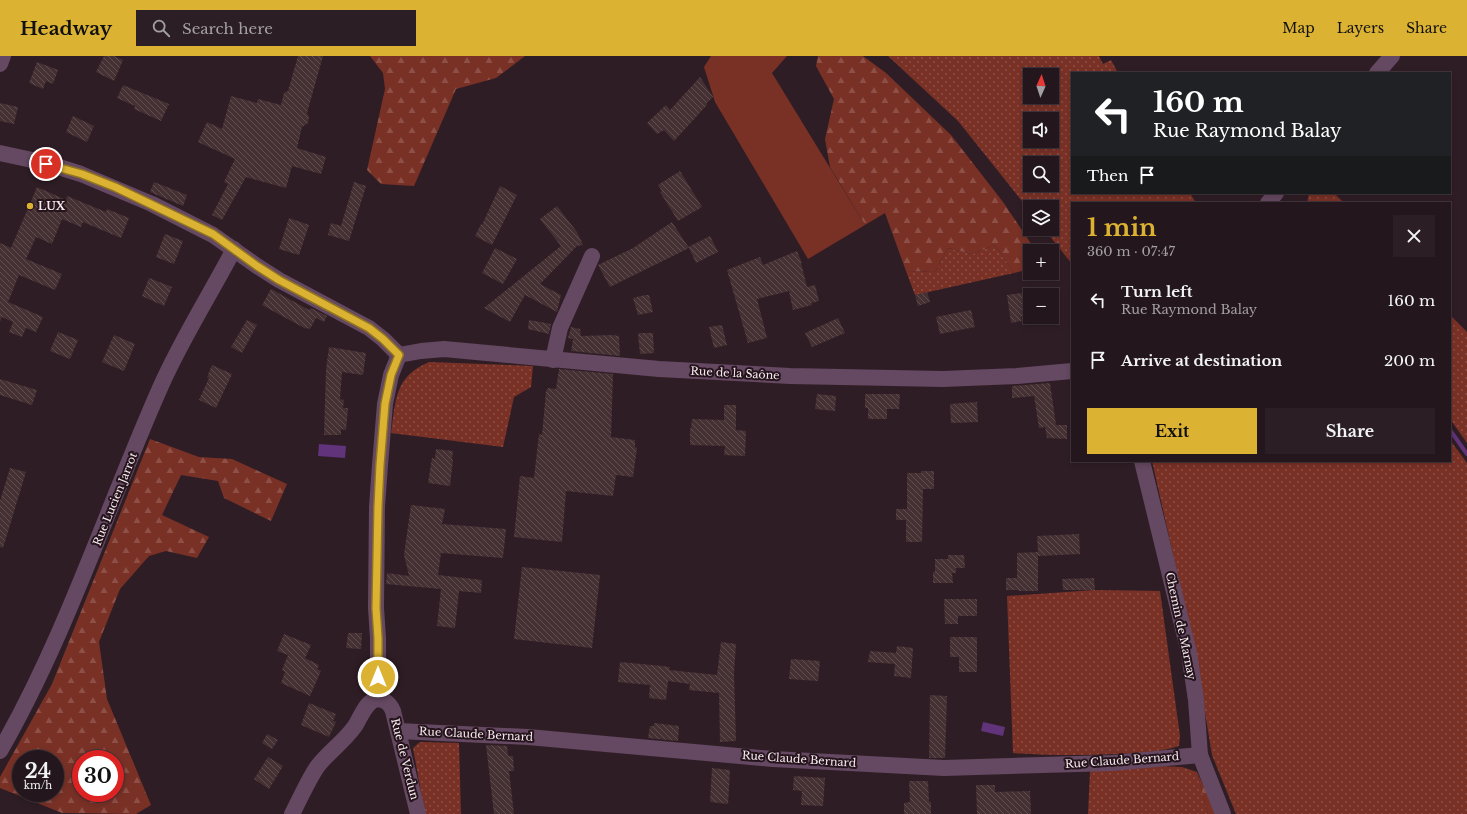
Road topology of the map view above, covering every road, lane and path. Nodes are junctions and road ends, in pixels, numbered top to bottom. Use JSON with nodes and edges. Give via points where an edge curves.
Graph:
{"nodes":[{"id":1,"x":3,"y":56,"type":"edge"},
{"id":2,"x":1392,"y":56,"type":"edge"},
{"id":3,"x":0,"y":64,"type":"edge"},
{"id":4,"x":1378,"y":72,"type":"edge"},
{"id":5,"x":0,"y":153,"type":"edge"},
{"id":6,"x":1275,"y":194,"type":"edge"},
{"id":7,"x":1269,"y":202,"type":"edge"},
{"id":8,"x":234,"y":249,"type":"junction"},
{"id":9,"x":592,"y":256,"type":"dead end"},
{"id":10,"x":399,"y":355,"type":"junction"},
{"id":11,"x":553,"y":360,"type":"junction"},
{"id":12,"x":1071,"y":371,"type":"edge"},
{"id":13,"x":1142,"y":462,"type":"edge"},
{"id":14,"x":378,"y":699,"type":"junction"},
{"id":15,"x":398,"y":731,"type":"junction"},
{"id":16,"x":0,"y":751,"type":"edge"},
{"id":17,"x":1200,"y":755,"type":"junction"},
{"id":18,"x":292,"y":814,"type":"edge"},
{"id":19,"x":418,"y":814,"type":"edge"},
{"id":20,"x":1223,"y":814,"type":"edge"}],
"edges":[{"from":1,"to":3,"type":"street"},
{"from":2,"to":4,"type":"street"},
{"from":5,"to":8,"type":"street","via":[[82,174],[115,187],[213,234]]},
{"from":6,"to":7,"type":"street"},
{"from":8,"to":10,"type":"street","via":[[279,280],[369,328]]},
{"from":8,"to":16,"type":"street","name":"Rue Lucien Jarrot","via":[[160,387],[68,613],[28,700]]},
{"from":9,"to":11,"type":"street","via":[[560,328]]},
{"from":10,"to":11,"type":"street","name":"Rue de la Saône","via":[[444,349]]},
{"from":10,"to":14,"type":"street","via":[[391,375],[385,404],[380,465],[376,608]]},
{"from":11,"to":12,"type":"street","name":"Rue de la Saône","via":[[790,376],[944,379]]},
{"from":13,"to":17,"type":"street","name":"Chemin de Marnay","via":[[1189,653]]},
{"from":14,"to":15,"type":"street","name":"Rue de Verdun","via":[[389,703]]},
{"from":14,"to":18,"type":"street","via":[[369,703],[351,731],[317,767]]},
{"from":15,"to":17,"type":"street","name":"Rue Claude Bernard","via":[[528,737],[773,759],[944,768],[1112,763]]},
{"from":15,"to":19,"type":"street","name":"Rue de Verdun"},
{"from":17,"to":20,"type":"street","name":"Chemin de Marnay"}]}
